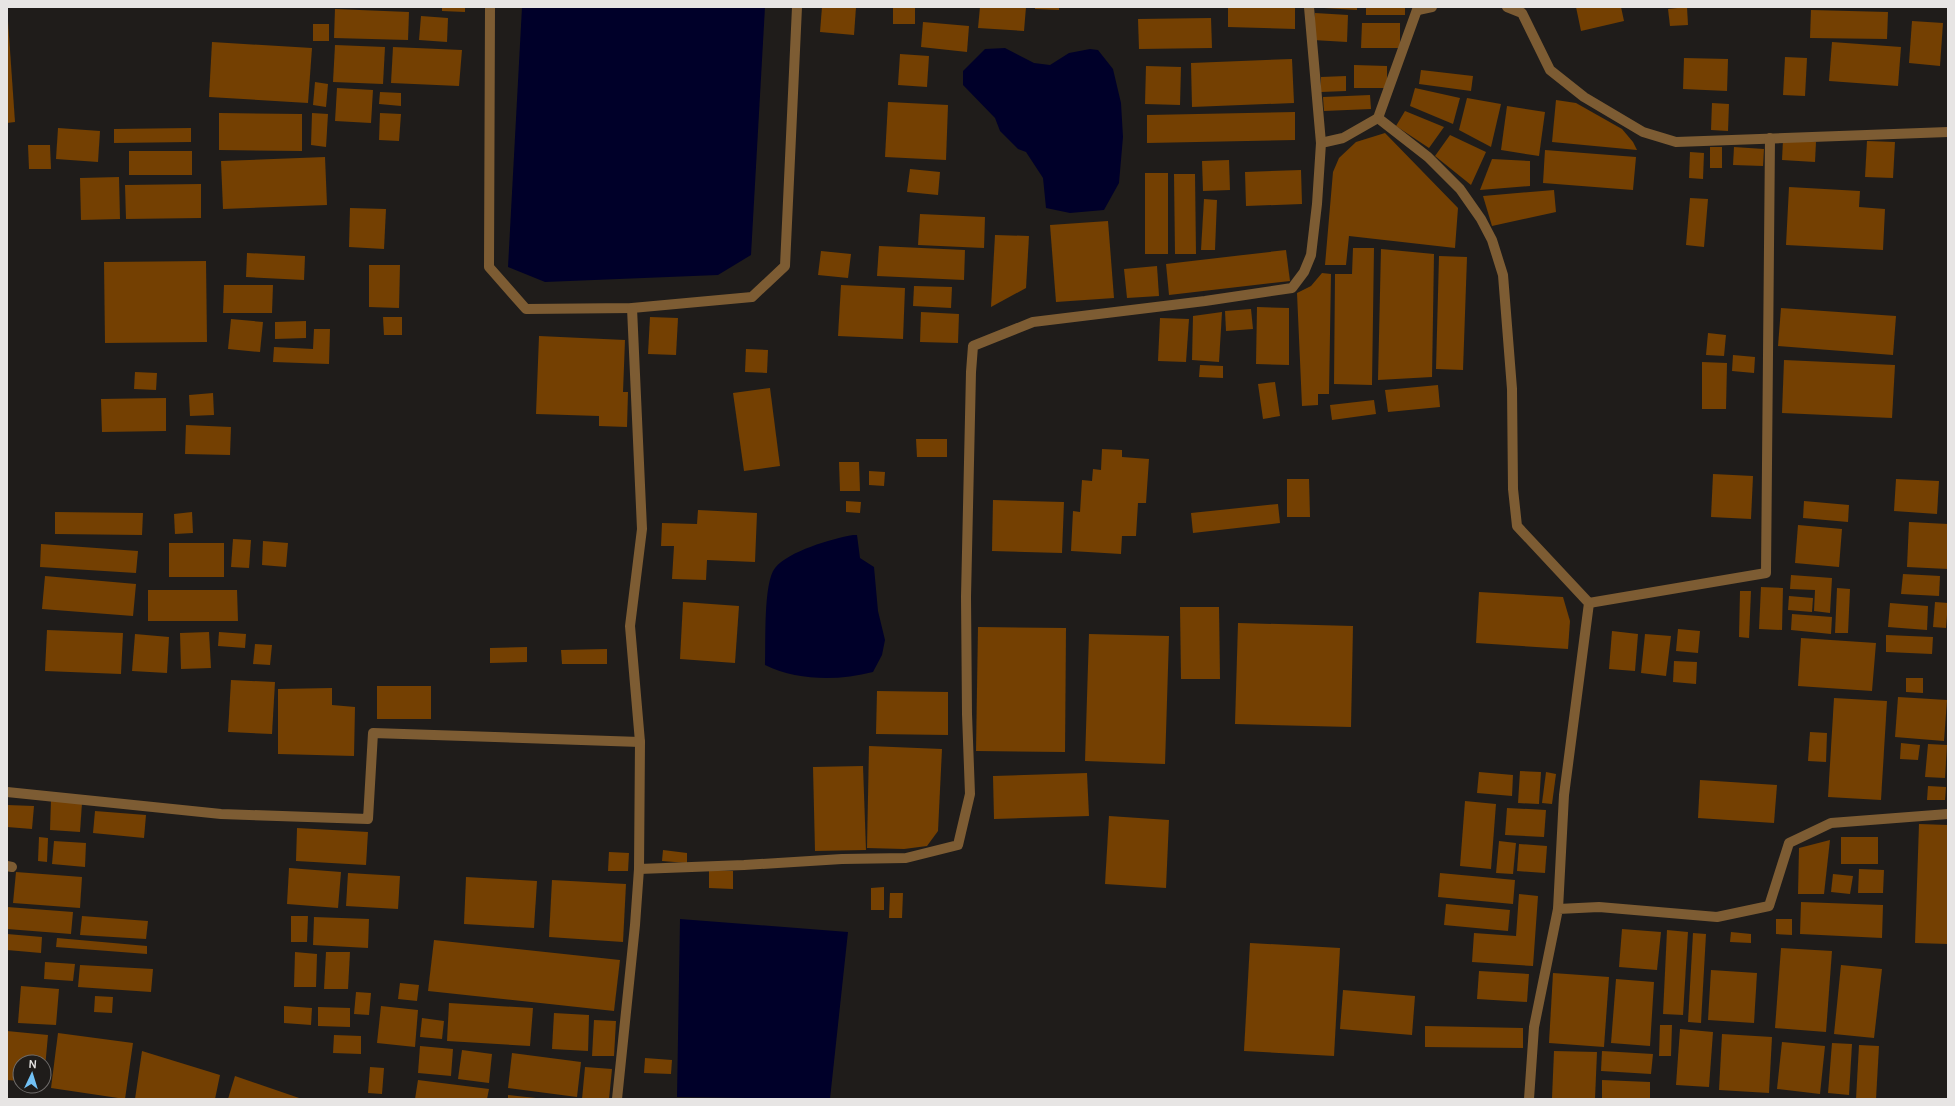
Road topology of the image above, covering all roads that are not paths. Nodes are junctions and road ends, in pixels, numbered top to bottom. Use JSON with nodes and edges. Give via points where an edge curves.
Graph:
{"nodes":[{"id":1,"x":490,"y":7,"type":"edge"},
{"id":2,"x":797,"y":7,"type":"edge"},
{"id":3,"x":1309,"y":7,"type":"edge"},
{"id":4,"x":1432,"y":7,"type":"edge"},
{"id":5,"x":1507,"y":7,"type":"edge"},
{"id":6,"x":1418,"y":8,"type":"edge"},
{"id":7,"x":1378,"y":118,"type":"junction"},
{"id":8,"x":1948,"y":132,"type":"edge"},
{"id":9,"x":1770,"y":138,"type":"junction"},
{"id":10,"x":1321,"y":143,"type":"junction"},
{"id":11,"x":632,"y":308,"type":"junction"},
{"id":12,"x":1590,"y":603,"type":"junction"},
{"id":13,"x":640,"y":742,"type":"junction"},
{"id":14,"x":7,"y":792,"type":"edge"},
{"id":15,"x":1948,"y":814,"type":"edge"},
{"id":16,"x":639,"y":869,"type":"junction"},
{"id":17,"x":1558,"y":909,"type":"junction"},
{"id":18,"x":617,"y":1099,"type":"edge"},
{"id":19,"x":1529,"y":1099,"type":"edge"}],
"edges":[{"from":1,"to":11,"type":"street","via":[[489,267],[526,309]]},
{"from":2,"to":11,"type":"street","via":[[785,266],[752,298]]},
{"from":3,"to":10,"type":"street"},
{"from":4,"to":6,"type":"street"},
{"from":5,"to":9,"type":"street","via":[[1522,13],[1550,70],[1584,98],[1643,132],[1676,142]]},
{"from":6,"to":7,"type":"street"},
{"from":7,"to":10,"type":"street","via":[[1343,138]]},
{"from":7,"to":12,"type":"street","via":[[1428,157],[1460,189],[1492,240],[1503,275],[1512,389],[1513,489],[1517,526]]},
{"from":8,"to":9,"type":"street"},
{"from":9,"to":12,"type":"street","via":[[1766,573]]},
{"from":10,"to":16,"type":"street","via":[[1311,255],[1304,272],[1292,288],[1033,322],[973,346],[966,597],[970,794],[958,845],[906,858]]},
{"from":11,"to":13,"type":"street","via":[[642,529],[630,626]]},
{"from":12,"to":17,"type":"street","via":[[1564,795]]},
{"from":13,"to":14,"type":"street","via":[[374,733],[368,819],[221,814]]},
{"from":13,"to":16,"type":"street"},
{"from":15,"to":17,"type":"street","via":[[1832,823],[1789,843],[1769,906],[1717,917],[1599,907]]},
{"from":16,"to":18,"type":"street"},
{"from":17,"to":19,"type":"street","via":[[1534,1027]]}]}
